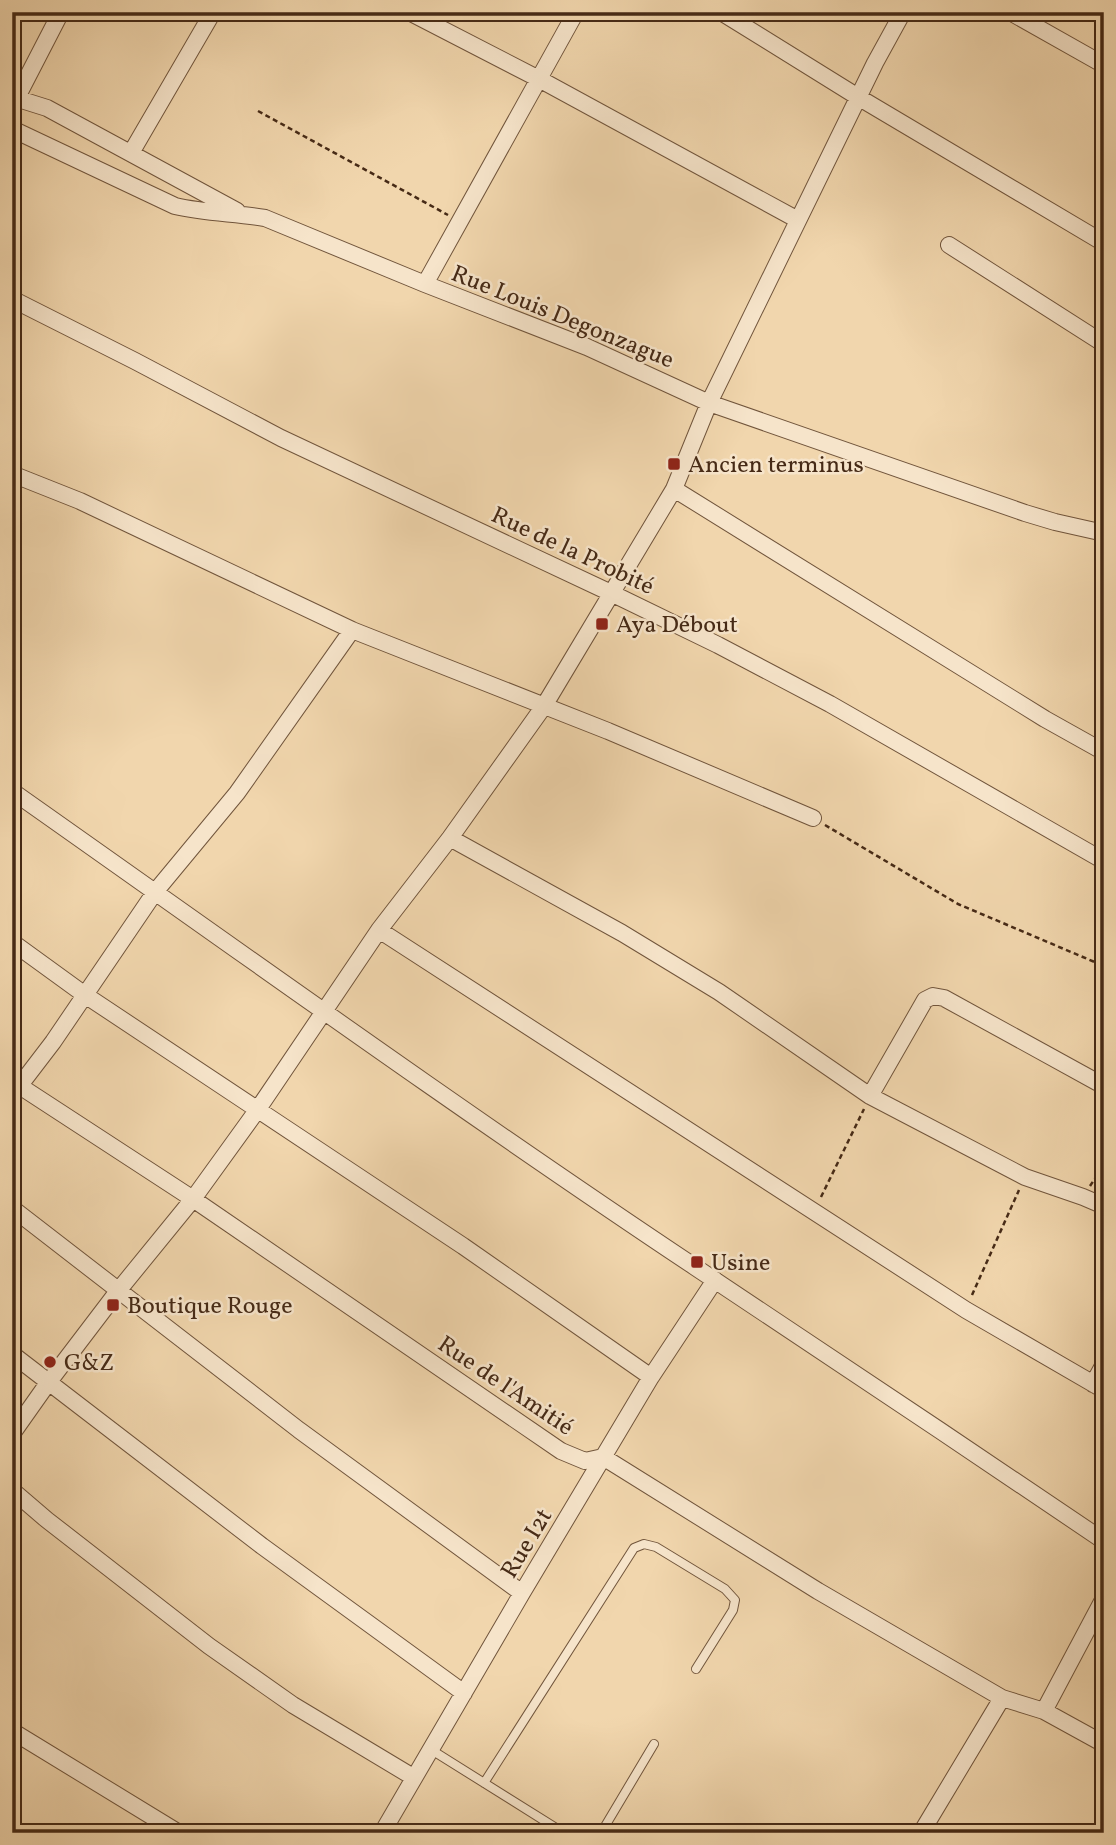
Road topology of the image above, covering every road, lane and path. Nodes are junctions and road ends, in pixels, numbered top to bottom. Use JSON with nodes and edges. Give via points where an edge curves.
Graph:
{"nodes":[{"id":1,"x":61,"y":12,"type":"edge"},
{"id":2,"x":213,"y":12,"type":"edge"},
{"id":3,"x":409,"y":12,"type":"edge"},
{"id":4,"x":576,"y":12,"type":"edge"},
{"id":5,"x":903,"y":12,"type":"edge"},
{"id":6,"x":1010,"y":12,"type":"edge"},
{"id":7,"x":732,"y":15,"type":"edge"},
{"id":8,"x":1104,"y":65,"type":"edge"},
{"id":9,"x":539,"y":79,"type":"junction"},
{"id":10,"x":858,"y":97,"type":"junction"},
{"id":11,"x":14,"y":101,"type":"edge"},
{"id":12,"x":258,"y":111,"type":"dead end"},
{"id":13,"x":12,"y":129,"type":"edge"},
{"id":14,"x":131,"y":153,"type":"junction"},
{"id":15,"x":244,"y":215,"type":"junction"},
{"id":16,"x":798,"y":220,"type":"junction"},
{"id":17,"x":460,"y":222,"type":"junction"},
{"id":18,"x":1104,"y":243,"type":"edge"},
{"id":19,"x":949,"y":246,"type":"dead end"},
{"id":20,"x":425,"y":284,"type":"junction"},
{"id":21,"x":12,"y":299,"type":"edge"},
{"id":22,"x":1104,"y":344,"type":"edge"},
{"id":23,"x":709,"y":403,"type":"junction"},
{"id":24,"x":12,"y":474,"type":"edge"},
{"id":25,"x":674,"y":489,"type":"junction"},
{"id":26,"x":1104,"y":533,"type":"edge"},
{"id":27,"x":611,"y":593,"type":"junction"},
{"id":28,"x":352,"y":631,"type":"junction"},
{"id":29,"x":544,"y":706,"type":"junction"},
{"id":30,"x":1104,"y":752,"type":"edge"},
{"id":31,"x":12,"y":791,"type":"edge"},
{"id":32,"x":813,"y":818,"type":"joint"},
{"id":33,"x":450,"y":838,"type":"junction"},
{"id":34,"x":1104,"y":861,"type":"edge"},
{"id":35,"x":155,"y":892,"type":"junction"},
{"id":36,"x":379,"y":930,"type":"junction"},
{"id":37,"x":12,"y":942,"type":"edge"},
{"id":38,"x":1104,"y":966,"type":"edge"},
{"id":39,"x":85,"y":995,"type":"junction"},
{"id":40,"x":323,"y":1011,"type":"junction"},
{"id":41,"x":1104,"y":1086,"type":"edge"},
{"id":42,"x":15,"y":1087,"type":"edge"},
{"id":43,"x":870,"y":1096,"type":"junction"},
{"id":44,"x":257,"y":1109,"type":"junction"},
{"id":45,"x":1104,"y":1165,"type":"edge"},
{"id":46,"x":1026,"y":1177,"type":"junction"},
{"id":47,"x":1083,"y":1197,"type":"junction"},
{"id":48,"x":192,"y":1199,"type":"junction"},
{"id":49,"x":1104,"y":1206,"type":"edge"},
{"id":50,"x":12,"y":1208,"type":"edge"},
{"id":51,"x":814,"y":1211,"type":"junction"},
{"id":52,"x":715,"y":1280,"type":"junction"},
{"id":53,"x":118,"y":1291,"type":"junction"},
{"id":54,"x":965,"y":1310,"type":"junction"},
{"id":55,"x":12,"y":1354,"type":"edge"},
{"id":56,"x":1104,"y":1364,"type":"edge"},
{"id":57,"x":651,"y":1377,"type":"junction"},
{"id":58,"x":48,"y":1382,"type":"junction"},
{"id":59,"x":1098,"y":1387,"type":"edge"},
{"id":60,"x":12,"y":1434,"type":"edge"},
{"id":61,"x":603,"y":1457,"type":"junction"},
{"id":62,"x":12,"y":1490,"type":"edge"},
{"id":63,"x":1104,"y":1541,"type":"edge"},
{"id":64,"x":522,"y":1593,"type":"junction"},
{"id":65,"x":1104,"y":1598,"type":"edge"},
{"id":66,"x":696,"y":1670,"type":"dead end"},
{"id":67,"x":464,"y":1693,"type":"junction"},
{"id":68,"x":1002,"y":1698,"type":"junction"},
{"id":69,"x":1044,"y":1711,"type":"junction"},
{"id":70,"x":12,"y":1731,"type":"edge"},
{"id":71,"x":654,"y":1744,"type":"dead end"},
{"id":72,"x":1104,"y":1744,"type":"edge"},
{"id":73,"x":430,"y":1749,"type":"junction"},
{"id":74,"x":414,"y":1777,"type":"junction"},
{"id":75,"x":484,"y":1783,"type":"junction"},
{"id":76,"x":178,"y":1833,"type":"edge"},
{"id":77,"x":382,"y":1833,"type":"edge"},
{"id":78,"x":564,"y":1833,"type":"edge"},
{"id":79,"x":601,"y":1833,"type":"edge"},
{"id":80,"x":921,"y":1833,"type":"edge"}],
"edges":[{"from":1,"to":11,"type":"street"},
{"from":2,"to":14,"type":"street"},
{"from":3,"to":9,"type":"street"},
{"from":4,"to":9,"type":"street"},
{"from":5,"to":10,"type":"street"},
{"from":6,"to":8,"type":"street"},
{"from":7,"to":10,"type":"street"},
{"from":9,"to":16,"type":"street"},
{"from":9,"to":17,"type":"street"},
{"from":10,"to":16,"type":"street"},
{"from":10,"to":18,"type":"street"},
{"from":11,"to":14,"type":"street","via":[[47,108]]},
{"from":12,"to":17,"type":"path"},
{"from":13,"to":15,"type":"street","name":"Rue Louis Degonzague","via":[[175,206]]},
{"from":14,"to":15,"type":"street"},
{"from":15,"to":20,"type":"street","name":"Rue Louis Degonzague","via":[[279,223]]},
{"from":16,"to":23,"type":"street"},
{"from":17,"to":20,"type":"street"},
{"from":19,"to":22,"type":"street"},
{"from":20,"to":23,"type":"street","name":"Rue Louis Degonzague","via":[[587,347]]},
{"from":21,"to":27,"type":"street","name":"Rue de la Probité","via":[[281,438]]},
{"from":23,"to":25,"type":"street"},
{"from":23,"to":26,"type":"street","name":"Rue Louis Degonzague","via":[[1025,513]]},
{"from":24,"to":28,"type":"street","via":[[80,501]]},
{"from":25,"to":27,"type":"street"},
{"from":25,"to":30,"type":"street"},
{"from":27,"to":29,"type":"street"},
{"from":27,"to":34,"type":"street","name":"Rue de la Probité","via":[[830,704]]},
{"from":28,"to":29,"type":"street"},
{"from":28,"to":35,"type":"street","via":[[237,793]]},
{"from":29,"to":32,"type":"street"},
{"from":29,"to":33,"type":"street"},
{"from":31,"to":35,"type":"street"},
{"from":32,"to":38,"type":"path","via":[[958,905]]},
{"from":33,"to":36,"type":"street"},
{"from":33,"to":43,"type":"street","via":[[708,985]]},
{"from":35,"to":39,"type":"street"},
{"from":35,"to":40,"type":"street"},
{"from":36,"to":40,"type":"street"},
{"from":36,"to":51,"type":"street"},
{"from":37,"to":39,"type":"street"},
{"from":39,"to":42,"type":"street"},
{"from":39,"to":44,"type":"street"},
{"from":40,"to":44,"type":"street"},
{"from":40,"to":52,"type":"street"},
{"from":41,"to":43,"type":"street","via":[[933,996],[925,1000]]},
{"from":42,"to":48,"type":"street","name":"Rue de l'Amitié"},
{"from":43,"to":46,"type":"street"},
{"from":43,"to":51,"type":"path"},
{"from":44,"to":48,"type":"street"},
{"from":44,"to":57,"type":"street"},
{"from":45,"to":47,"type":"path"},
{"from":46,"to":47,"type":"street"},
{"from":46,"to":54,"type":"path"},
{"from":47,"to":49,"type":"street"},
{"from":48,"to":53,"type":"street"},
{"from":48,"to":61,"type":"street","name":"Rue de l'Amitié","via":[[561,1451],[585,1461]]},
{"from":50,"to":53,"type":"street"},
{"from":51,"to":54,"type":"street"},
{"from":52,"to":57,"type":"street","name":"Rue I2t"},
{"from":52,"to":63,"type":"street"},
{"from":53,"to":58,"type":"street"},
{"from":53,"to":64,"type":"street"},
{"from":54,"to":59,"type":"street"},
{"from":55,"to":58,"type":"street"},
{"from":56,"to":59,"type":"street"},
{"from":57,"to":61,"type":"street","name":"Rue I2t"},
{"from":58,"to":60,"type":"street"},
{"from":58,"to":67,"type":"street"},
{"from":61,"to":64,"type":"street","name":"Rue I2t"},
{"from":61,"to":68,"type":"street","name":"Rue de l'Amitié","via":[[818,1591]]},
{"from":62,"to":74,"type":"street","via":[[209,1646],[293,1705]]},
{"from":64,"to":67,"type":"street","name":"Rue I2t"},
{"from":65,"to":69,"type":"street"},
{"from":66,"to":75,"type":"lane","via":[[735,1600],[656,1547],[644,1544],[634,1548]]},
{"from":67,"to":73,"type":"street","name":"Rue I2t"},
{"from":68,"to":69,"type":"street","name":"Rue de l'Amitié"},
{"from":68,"to":80,"type":"street"},
{"from":69,"to":72,"type":"street","name":"Rue de l'Amitié"},
{"from":70,"to":76,"type":"street"},
{"from":71,"to":79,"type":"lane"},
{"from":73,"to":74,"type":"street","name":"Rue I2t"},
{"from":73,"to":75,"type":"lane"},
{"from":74,"to":77,"type":"street","name":"Rue I2t"},
{"from":75,"to":78,"type":"lane"}]}
